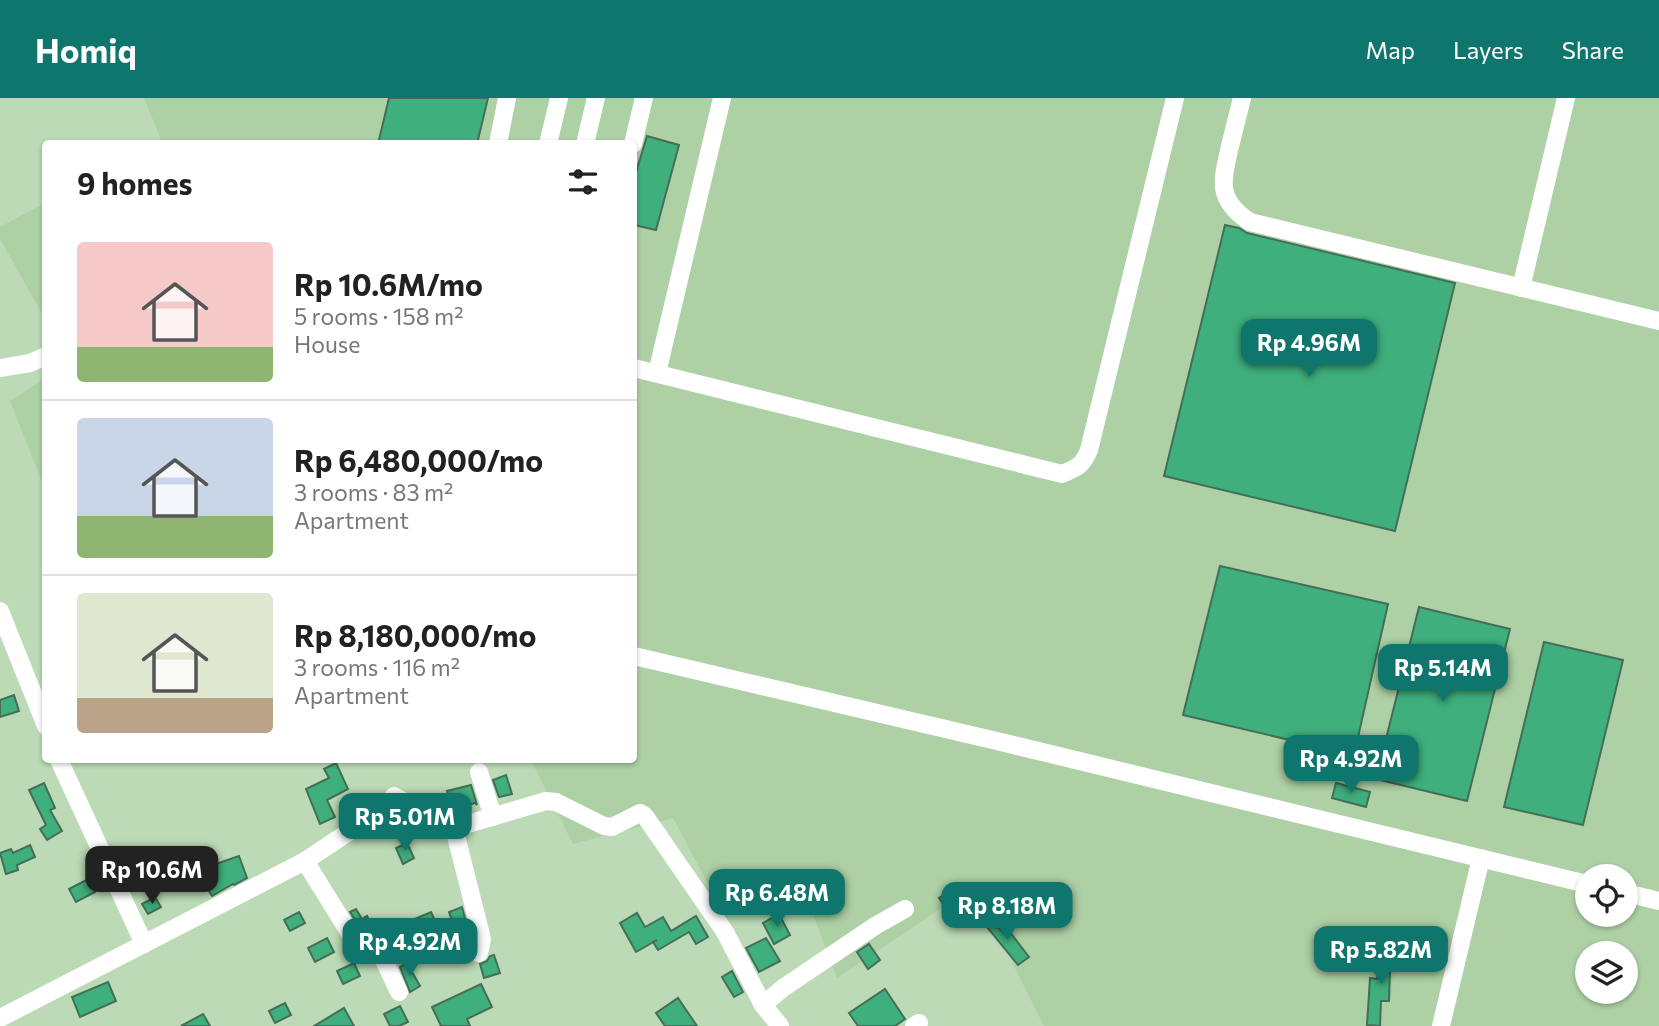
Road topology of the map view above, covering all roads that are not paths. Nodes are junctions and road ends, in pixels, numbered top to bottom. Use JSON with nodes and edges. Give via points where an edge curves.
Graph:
{"nodes":[{"id":1,"x":507,"y":98,"type":"edge"},
{"id":2,"x":559,"y":98,"type":"edge"},
{"id":3,"x":596,"y":98,"type":"edge"},
{"id":4,"x":643,"y":98,"type":"edge"},
{"id":5,"x":722,"y":98,"type":"edge"},
{"id":6,"x":1175,"y":98,"type":"edge"},
{"id":7,"x":1242,"y":98,"type":"edge"},
{"id":8,"x":1566,"y":98,"type":"edge"},
{"id":9,"x":499,"y":140,"type":"edge"},
{"id":10,"x":549,"y":140,"type":"edge"},
{"id":11,"x":586,"y":140,"type":"edge"},
{"id":12,"x":634,"y":140,"type":"edge"},
{"id":13,"x":1521,"y":288,"type":"junction"},
{"id":14,"x":1659,"y":321,"type":"edge"},
{"id":15,"x":42,"y":358,"type":"edge"},
{"id":16,"x":0,"y":368,"type":"edge"},
{"id":17,"x":637,"y":369,"type":"edge"},
{"id":18,"x":657,"y":373,"type":"junction"},
{"id":19,"x":0,"y":611,"type":"edge"},
{"id":20,"x":637,"y":657,"type":"edge"},
{"id":21,"x":42,"y":716,"type":"edge"},
{"id":22,"x":60,"y":763,"type":"edge"},
{"id":23,"x":479,"y":772,"type":"dead end"},
{"id":24,"x":493,"y":817,"type":"junction"},
{"id":25,"x":454,"y":828,"type":"junction"},
{"id":26,"x":1481,"y":858,"type":"junction"},
{"id":27,"x":305,"y":862,"type":"junction"},
{"id":28,"x":1575,"y":881,"type":"edge"},
{"id":29,"x":1638,"y":896,"type":"edge"},
{"id":30,"x":1659,"y":901,"type":"edge"},
{"id":31,"x":905,"y":909,"type":"dead end"},
{"id":32,"x":144,"y":944,"type":"junction"},
{"id":33,"x":479,"y":953,"type":"dead end"},
{"id":34,"x":399,"y":992,"type":"dead end"},
{"id":35,"x":763,"y":1005,"type":"junction"},
{"id":36,"x":0,"y":1018,"type":"edge"},
{"id":37,"x":780,"y":1026,"type":"edge"},
{"id":38,"x":1441,"y":1026,"type":"edge"}],
"edges":[{"from":1,"to":9,"type":"street"},
{"from":2,"to":10,"type":"street"},
{"from":3,"to":11,"type":"street"},
{"from":4,"to":12,"type":"street"},
{"from":5,"to":18,"type":"street"},
{"from":6,"to":18,"type":"street","via":[[1089,450],[1084,463],[1070,471],[1062,474]]},
{"from":7,"to":13,"type":"street","via":[[1224,188],[1228,201],[1244,218]]},
{"from":8,"to":13,"type":"street"},
{"from":13,"to":14,"type":"street"},
{"from":15,"to":16,"type":"street"},
{"from":17,"to":18,"type":"street"},
{"from":19,"to":21,"type":"street"},
{"from":20,"to":26,"type":"street"},
{"from":22,"to":32,"type":"street"},
{"from":23,"to":24,"type":"street"},
{"from":24,"to":25,"type":"street"},
{"from":24,"to":35,"type":"street","via":[[546,802],[556,802],[604,826],[612,827],[640,813],[645,816],[725,932]]},
{"from":25,"to":27,"type":"street","via":[[394,796],[383,809]]},
{"from":25,"to":33,"type":"street","via":[[482,939]]},
{"from":26,"to":28,"type":"street"},
{"from":26,"to":38,"type":"street"},
{"from":27,"to":32,"type":"street"},
{"from":27,"to":34,"type":"street","via":[[354,940],[376,943]]},
{"from":29,"to":30,"type":"street"},
{"from":31,"to":35,"type":"street"},
{"from":32,"to":36,"type":"street"},
{"from":35,"to":37,"type":"street"}]}
